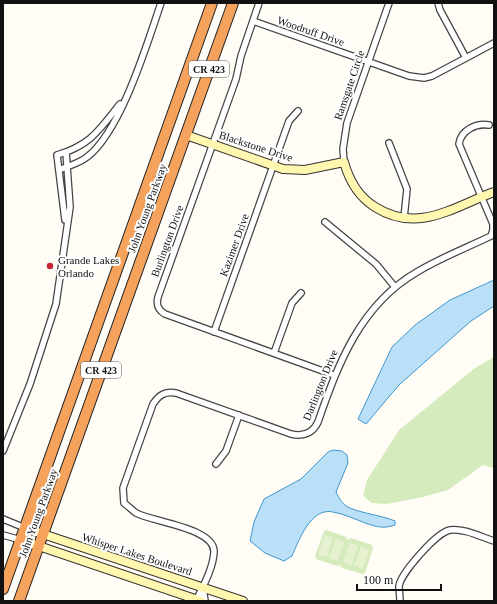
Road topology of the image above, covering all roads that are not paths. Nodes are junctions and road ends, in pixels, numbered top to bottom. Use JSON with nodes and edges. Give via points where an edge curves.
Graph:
{"nodes":[{"id":1,"x":161,"y":3,"type":"edge"},
{"id":2,"x":212,"y":3,"type":"edge"},
{"id":3,"x":233,"y":3,"type":"edge"},
{"id":4,"x":259,"y":3,"type":"edge"},
{"id":5,"x":389,"y":3,"type":"edge"},
{"id":6,"x":438,"y":3,"type":"edge"},
{"id":7,"x":253,"y":21,"type":"junction"},
{"id":8,"x":494,"y":43,"type":"edge"},
{"id":9,"x":466,"y":58,"type":"junction"},
{"id":10,"x":369,"y":62,"type":"junction"},
{"id":11,"x":126,"y":98,"type":"junction"},
{"id":12,"x":298,"y":111,"type":"dead end"},
{"id":13,"x":489,"y":125,"type":"dead end"},
{"id":14,"x":186,"y":135,"type":"junction"},
{"id":15,"x":388,"y":143,"type":"dead end"},
{"id":16,"x":212,"y":144,"type":"junction"},
{"id":17,"x":66,"y":152,"type":"junction"},
{"id":18,"x":344,"y":162,"type":"junction"},
{"id":19,"x":67,"y":166,"type":"junction"},
{"id":20,"x":273,"y":166,"type":"junction"},
{"id":21,"x":59,"y":170,"type":"junction"},
{"id":22,"x":494,"y":192,"type":"edge"},
{"id":23,"x":482,"y":197,"type":"junction"},
{"id":24,"x":404,"y":218,"type":"junction"},
{"id":25,"x":325,"y":222,"type":"dead end"},
{"id":26,"x":66,"y":224,"type":"junction"},
{"id":27,"x":395,"y":287,"type":"junction"},
{"id":28,"x":301,"y":293,"type":"dead end"},
{"id":29,"x":214,"y":332,"type":"junction"},
{"id":30,"x":274,"y":353,"type":"junction"},
{"id":31,"x":334,"y":375,"type":"junction"},
{"id":32,"x":239,"y":415,"type":"junction"},
{"id":33,"x":3,"y":451,"type":"edge"},
{"id":34,"x":216,"y":464,"type":"dead end"},
{"id":35,"x":3,"y":519,"type":"edge"},
{"id":36,"x":25,"y":528,"type":"junction"},
{"id":37,"x":43,"y":534,"type":"junction"},
{"id":38,"x":3,"y":535,"type":"edge"},
{"id":39,"x":21,"y":540,"type":"junction"},
{"id":40,"x":494,"y":541,"type":"edge"},
{"id":41,"x":38,"y":546,"type":"junction"},
{"id":42,"x":203,"y":587,"type":"junction"},
{"id":43,"x":3,"y":589,"type":"edge"},
{"id":44,"x":19,"y":601,"type":"edge"},
{"id":45,"x":198,"y":601,"type":"edge"},
{"id":46,"x":205,"y":601,"type":"edge"},
{"id":47,"x":243,"y":601,"type":"edge"},
{"id":48,"x":400,"y":601,"type":"edge"}],
"edges":[{"from":1,"to":11,"type":"street"},
{"from":2,"to":36,"type":"highway","name":"John Young Parkway","number":"CR 423"},
{"from":3,"to":14,"type":"highway","name":"John Young Parkway","number":"CR 423"},
{"from":4,"to":7,"type":"street","name":"Burlington Drive"},
{"from":5,"to":10,"type":"street","name":"Ramsgate Circle"},
{"from":6,"to":9,"type":"street"},
{"from":7,"to":10,"type":"street","name":"Woodruff Drive"},
{"from":7,"to":16,"type":"street","name":"Burlington Drive","via":[[236,79]]},
{"from":8,"to":9,"type":"street","name":"Woodruff Drive"},
{"from":9,"to":10,"type":"street","name":"Woodruff Drive","via":[[424,78],[409,76]]},
{"from":10,"to":18,"type":"street","name":"Ramsgate Circle","via":[[347,123]]},
{"from":11,"to":17,"type":"street","via":[[91,140],[75,150]]},
{"from":11,"to":19,"type":"street","via":[[105,139],[87,157]]},
{"from":12,"to":20,"type":"street","name":"Kazimer Drive","via":[[290,118]]},
{"from":13,"to":23,"type":"street","name":"Darlington Drive","via":[[479,125],[466,131],[459,142]]},
{"from":14,"to":16,"type":"street","name":"Blackstone Drive"},
{"from":14,"to":37,"type":"highway","name":"John Young Parkway","number":"CR 423"},
{"from":15,"to":24,"type":"street","via":[[407,189]]},
{"from":16,"to":20,"type":"street","name":"Blackstone Drive"},
{"from":16,"to":29,"type":"street","name":"Burlington Drive","via":[[157,302],[159,310],[166,314]]},
{"from":17,"to":19,"type":"street"},
{"from":17,"to":21,"type":"street","via":[[57,155]]},
{"from":18,"to":20,"type":"street","name":"Blackstone Drive","via":[[305,170],[288,170]]},
{"from":18,"to":24,"type":"street","name":"Ramsgate Circle","via":[[350,178],[362,196],[382,211]]},
{"from":19,"to":21,"type":"street"},
{"from":19,"to":26,"type":"street","via":[[70,207]]},
{"from":20,"to":29,"type":"street","name":"Kazimer Drive"},
{"from":21,"to":26,"type":"street"},
{"from":22,"to":23,"type":"street","name":"Ramsgate Circle"},
{"from":23,"to":24,"type":"street","name":"Ramsgate Circle","via":[[438,216],[423,219]]},
{"from":23,"to":27,"type":"street","name":"Darlington Drive","via":[[493,224],[491,236],[416,272]]},
{"from":25,"to":27,"type":"street","via":[[376,264]]},
{"from":26,"to":33,"type":"street","via":[[56,304],[35,370]]},
{"from":27,"to":31,"type":"street","name":"Darlington Drive","via":[[360,325]]},
{"from":28,"to":30,"type":"street","via":[[292,304]]},
{"from":29,"to":30,"type":"street","name":"Burlington Drive"},
{"from":30,"to":31,"type":"street","name":"Burlington Drive"},
{"from":31,"to":32,"type":"street","name":"Darlington Drive","via":[[316,425],[307,434],[291,434]]},
{"from":32,"to":34,"type":"street","via":[[226,451]]},
{"from":32,"to":42,"type":"street","name":"Darlington Drive","via":[[176,392],[168,391],[158,396],[123,488],[124,503],[136,512],[200,534],[211,541],[214,551]]},
{"from":35,"to":36,"type":"street"},
{"from":36,"to":37,"type":"street","name":"Whisper Lakes Boulevard"},
{"from":36,"to":39,"type":"highway","name":"John Young Parkway","number":"CR 423"},
{"from":37,"to":41,"type":"highway","name":"John Young Parkway","number":"CR 423"},
{"from":37,"to":42,"type":"street","name":"Whisper Lakes Boulevard"},
{"from":38,"to":39,"type":"street"},
{"from":39,"to":41,"type":"street"},
{"from":39,"to":43,"type":"highway","name":"John Young Parkway","number":"CR 423"},
{"from":40,"to":48,"type":"street","via":[[462,531],[449,530],[440,534],[406,570],[399,586]]},
{"from":41,"to":44,"type":"highway","name":"John Young Parkway","number":"CR 423"},
{"from":41,"to":45,"type":"street"},
{"from":42,"to":45,"type":"street"},
{"from":42,"to":46,"type":"street"},
{"from":42,"to":47,"type":"street","name":"Whisper Lakes Boulevard"}]}
